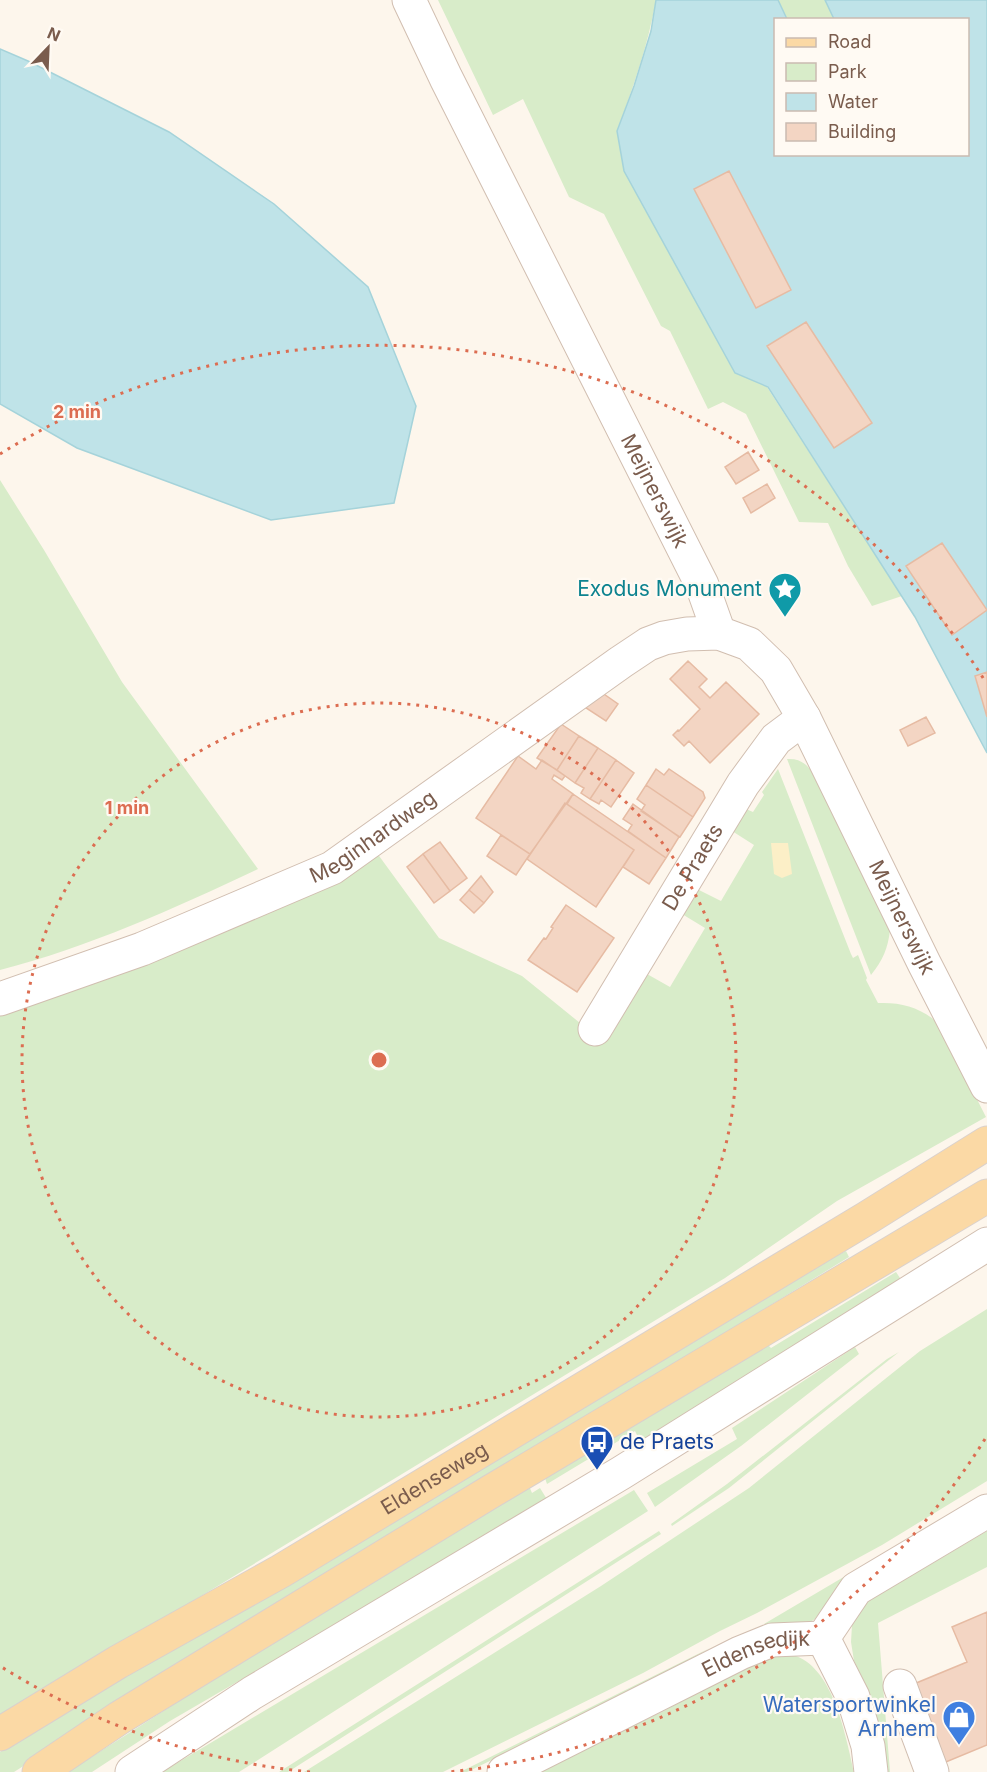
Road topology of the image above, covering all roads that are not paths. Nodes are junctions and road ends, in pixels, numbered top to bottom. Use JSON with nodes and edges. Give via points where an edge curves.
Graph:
{"nodes":[{"id":1,"x":409,"y":0,"type":"edge"},
{"id":2,"x":719,"y":633,"type":"junction"},
{"id":3,"x":804,"y":718,"type":"junction"},
{"id":4,"x":0,"y":999,"type":"edge"},
{"id":5,"x":596,"y":1029,"type":"dead end"},
{"id":6,"x":987,"y":1086,"type":"edge"},
{"id":7,"x":987,"y":1143,"type":"edge"},
{"id":8,"x":987,"y":1196,"type":"edge"},
{"id":9,"x":987,"y":1244,"type":"edge"},
{"id":10,"x":987,"y":1511,"type":"edge"},
{"id":11,"x":823,"y":1638,"type":"junction"},
{"id":12,"x":900,"y":1686,"type":"dead end"},
{"id":13,"x":0,"y":1734,"type":"edge"},
{"id":14,"x":39,"y":1772,"type":"edge"},
{"id":15,"x":132,"y":1772,"type":"edge"},
{"id":16,"x":504,"y":1772,"type":"edge"},
{"id":17,"x":871,"y":1772,"type":"edge"},
{"id":18,"x":932,"y":1772,"type":"edge"}],
"edges":[{"from":1,"to":2,"type":"street","name":"Meijnerswijk","via":[[702,585]]},
{"from":2,"to":3,"type":"street","name":"Meijnerswijk","via":[[749,644],[776,670]]},
{"from":2,"to":4,"type":"street","name":"Meginhardweg","via":[[687,634],[648,644],[332,868],[142,949]]},
{"from":3,"to":5,"type":"street","name":"De Praets","via":[[776,739],[743,784]]},
{"from":3,"to":6,"type":"street","name":"Meijnerswijk"},
{"from":7,"to":13,"type":"main road","name":"Eldenseweg","via":[[280,1571]]},
{"from":8,"to":14,"type":"main road","name":"Eldenseweg","via":[[480,1498],[129,1712]]},
{"from":9,"to":15,"type":"street","via":[[621,1473],[252,1693]]},
{"from":10,"to":11,"type":"street","name":"Eldensedijk","via":[[856,1589]]},
{"from":11,"to":16,"type":"street","name":"Eldensedijk","via":[[772,1640],[740,1653]]},
{"from":11,"to":17,"type":"street","via":[[853,1697],[868,1746]]},
{"from":12,"to":18,"type":"street"}]}
